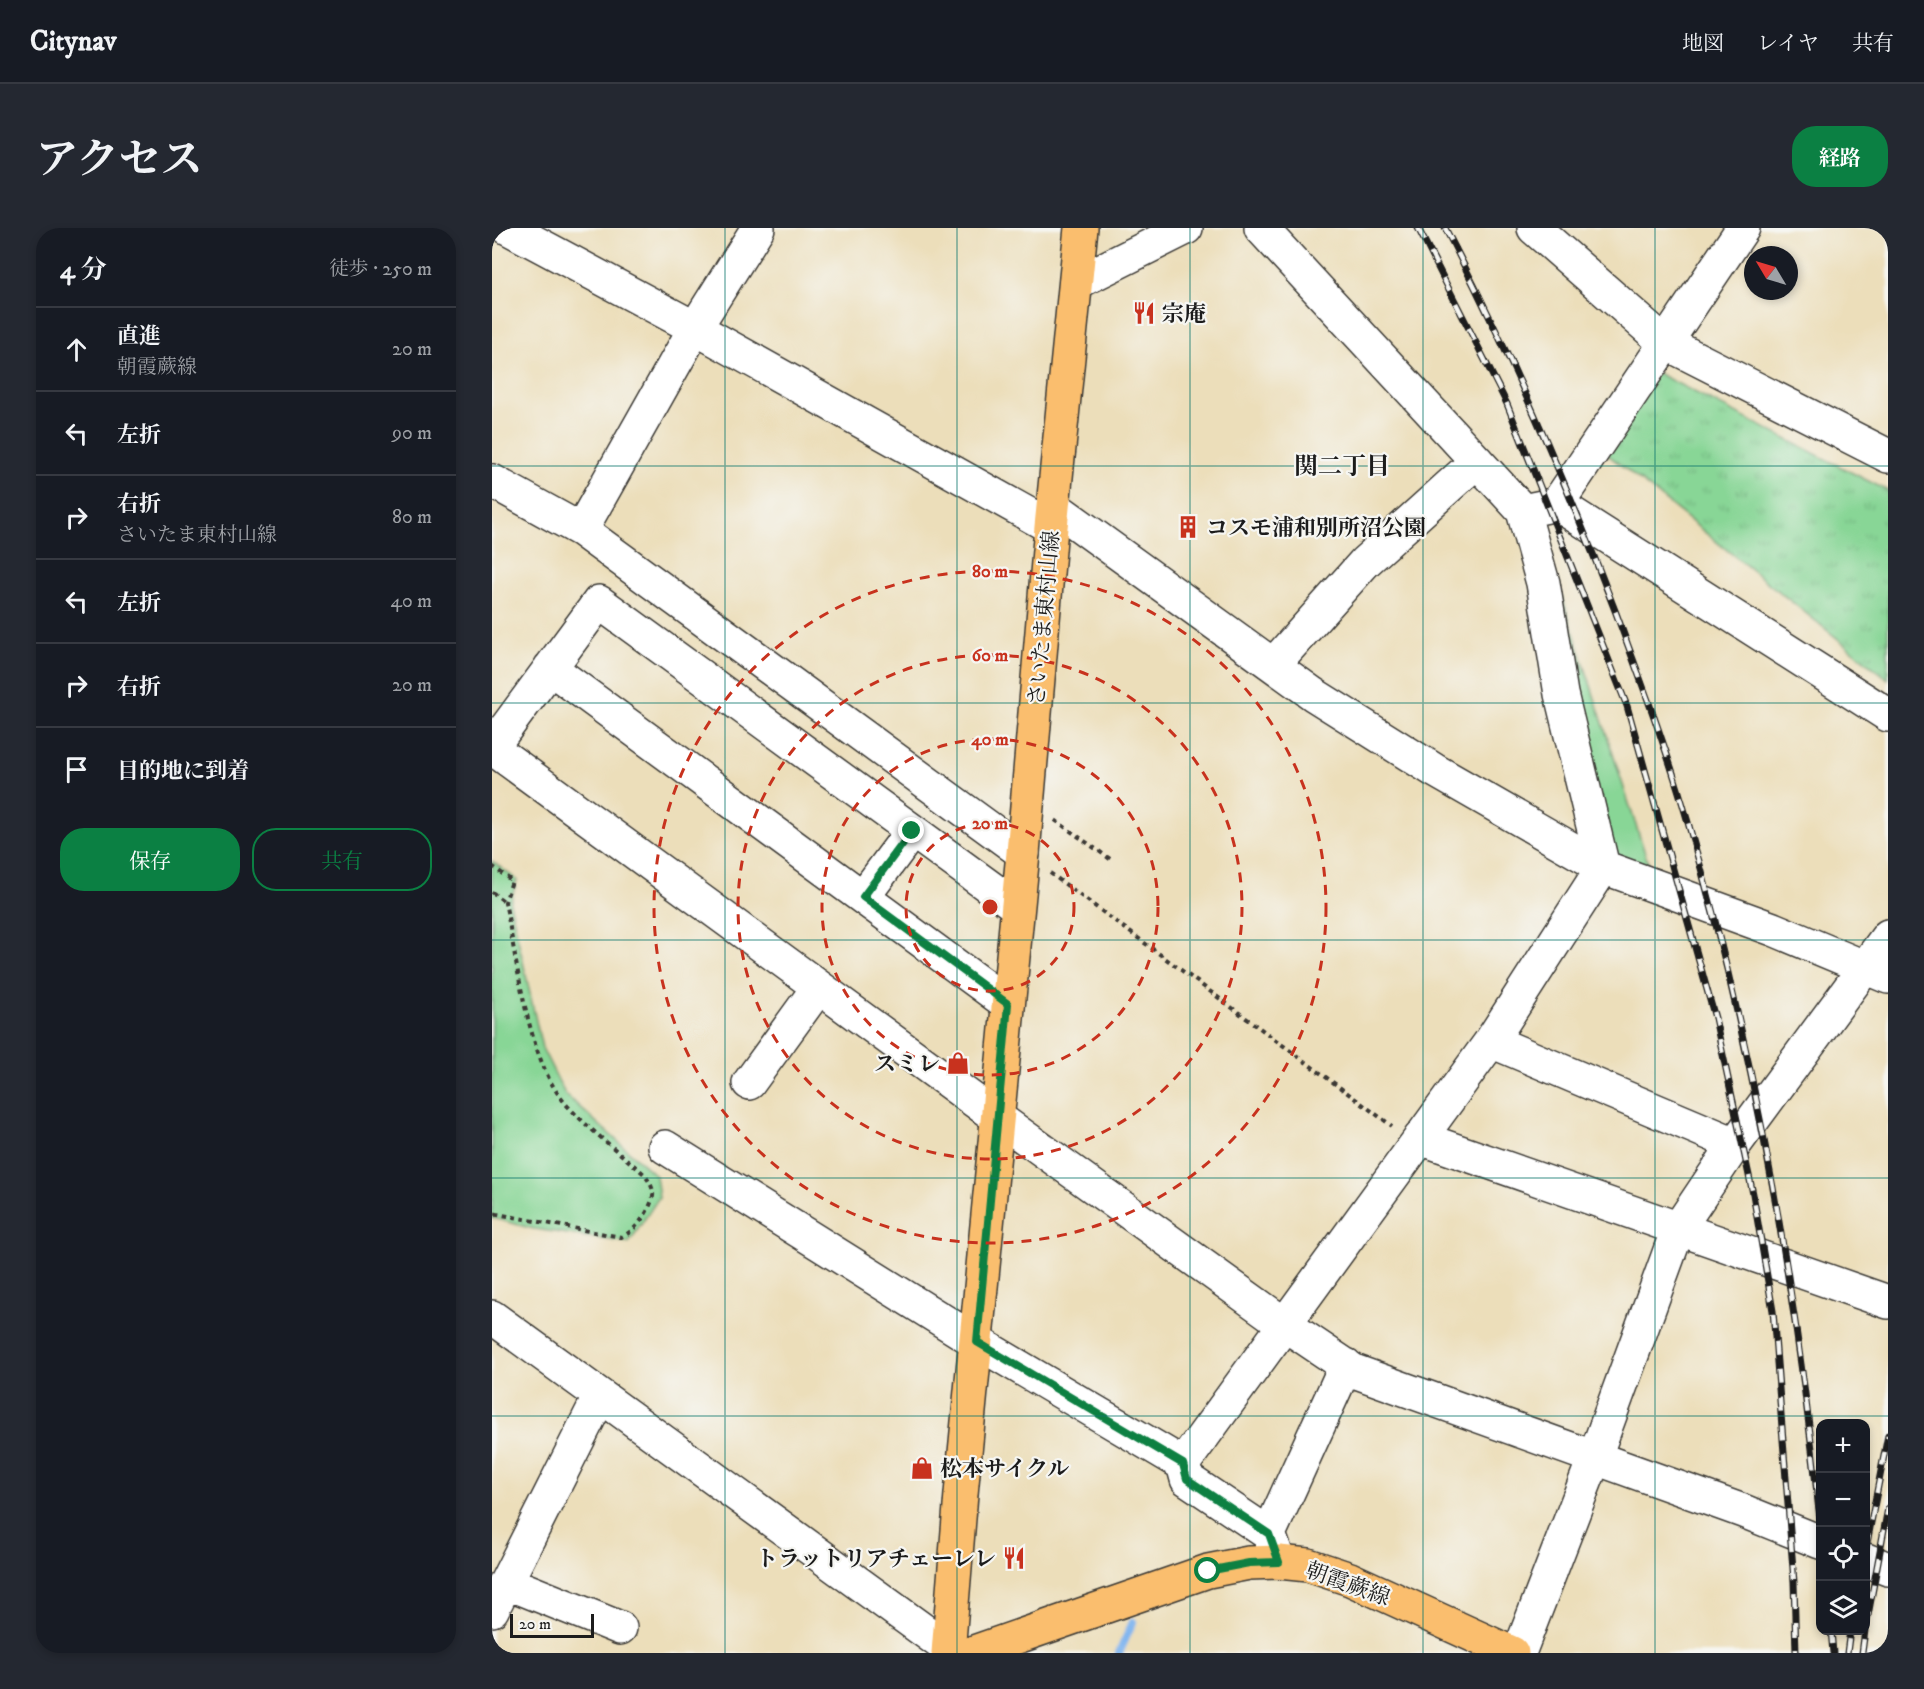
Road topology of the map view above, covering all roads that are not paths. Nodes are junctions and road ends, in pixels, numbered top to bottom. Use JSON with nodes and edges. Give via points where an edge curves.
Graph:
{"nodes":[{"id":1,"x":508,"y":228,"type":"edge"},
{"id":2,"x":758,"y":228,"type":"edge"},
{"id":3,"x":1081,"y":228,"type":"edge"},
{"id":4,"x":1186,"y":228,"type":"edge"},
{"id":5,"x":1261,"y":228,"type":"edge"},
{"id":6,"x":1534,"y":228,"type":"edge"},
{"id":7,"x":1743,"y":228,"type":"edge"},
{"id":8,"x":1076,"y":283,"type":"junction"},
{"id":9,"x":695,"y":328,"type":"junction"},
{"id":10,"x":1664,"y":342,"type":"junction"},
{"id":11,"x":1888,"y":456,"type":"edge"},
{"id":12,"x":1477,"y":461,"type":"junction"},
{"id":13,"x":492,"y":480,"type":"edge"},
{"id":14,"x":1557,"y":504,"type":"junction"},
{"id":15,"x":1523,"y":511,"type":"junction"},
{"id":16,"x":1052,"y":517,"type":"junction"},
{"id":17,"x":581,"y":530,"type":"junction"},
{"id":18,"x":1274,"y":665,"type":"junction"},
{"id":19,"x":550,"y":668,"type":"junction"},
{"id":20,"x":1888,"y":715,"type":"edge"},
{"id":21,"x":492,"y":747,"type":"edge"},
{"id":22,"x":912,"y":831,"type":"junction"},
{"id":23,"x":1023,"y":853,"type":"junction"},
{"id":24,"x":1603,"y":867,"type":"junction"},
{"id":25,"x":863,"y":897,"type":"junction"},
{"id":26,"x":1017,"y":907,"type":"junction"},
{"id":27,"x":1888,"y":936,"type":"edge"},
{"id":28,"x":1877,"y":972,"type":"edge"},
{"id":29,"x":818,"y":988,"type":"junction"},
{"id":30,"x":1008,"y":1004,"type":"junction"},
{"id":31,"x":1491,"y":1041,"type":"junction"},
{"id":32,"x":749,"y":1083,"type":"dead end"},
{"id":33,"x":998,"y":1118,"type":"junction"},
{"id":34,"x":1420,"y":1138,"type":"junction"},
{"id":35,"x":1735,"y":1144,"type":"junction"},
{"id":36,"x":665,"y":1147,"type":"dead end"},
{"id":37,"x":1678,"y":1228,"type":"junction"},
{"id":38,"x":1888,"y":1302,"type":"edge"},
{"id":39,"x":494,"y":1324,"type":"edge"},
{"id":40,"x":1284,"y":1324,"type":"junction"},
{"id":41,"x":977,"y":1342,"type":"junction"},
{"id":42,"x":1346,"y":1365,"type":"junction"},
{"id":43,"x":600,"y":1396,"type":"junction"},
{"id":44,"x":1594,"y":1459,"type":"junction"},
{"id":45,"x":1183,"y":1464,"type":"junction"},
{"id":46,"x":1816,"y":1540,"type":"edge"},
{"id":47,"x":1274,"y":1548,"type":"junction"},
{"id":48,"x":1870,"y":1562,"type":"edge"},
{"id":49,"x":1888,"y":1569,"type":"edge"},
{"id":50,"x":497,"y":1599,"type":"edge"},
{"id":51,"x":620,"y":1628,"type":"dead end"},
{"id":52,"x":956,"y":1652,"type":"edge"},
{"id":53,"x":1512,"y":1653,"type":"edge"},
{"id":54,"x":1519,"y":1653,"type":"edge"}],
"edges":[{"from":1,"to":9,"type":"street"},
{"from":2,"to":9,"type":"street"},
{"from":3,"to":8,"type":"main road","name":"さいたま東村山線"},
{"from":4,"to":8,"type":"street"},
{"from":5,"to":12,"type":"street"},
{"from":6,"to":10,"type":"street"},
{"from":7,"to":10,"type":"street"},
{"from":8,"to":16,"type":"main road","name":"さいたま東村山線"},
{"from":9,"to":16,"type":"street"},
{"from":9,"to":17,"type":"street"},
{"from":10,"to":11,"type":"street"},
{"from":10,"to":14,"type":"street"},
{"from":12,"to":15,"type":"street"},
{"from":12,"to":18,"type":"street","via":[[1365,562]]},
{"from":13,"to":17,"type":"street"},
{"from":14,"to":15,"type":"street"},
{"from":14,"to":20,"type":"street"},
{"from":15,"to":24,"type":"street","via":[[1543,583],[1561,694]]},
{"from":16,"to":18,"type":"street"},
{"from":16,"to":23,"type":"main road","name":"さいたま東村山線"},
{"from":17,"to":23,"type":"street"},
{"from":18,"to":24,"type":"street","via":[[1434,770]]},
{"from":19,"to":21,"type":"street"},
{"from":19,"to":22,"type":"street","via":[[599,602]]},
{"from":19,"to":25,"type":"street"},
{"from":21,"to":29,"type":"street"},
{"from":22,"to":25,"type":"street"},
{"from":22,"to":26,"type":"street"},
{"from":23,"to":26,"type":"main road","name":"さいたま東村山線"},
{"from":24,"to":28,"type":"street"},
{"from":24,"to":31,"type":"street"},
{"from":25,"to":30,"type":"street"},
{"from":26,"to":30,"type":"main road","name":"さいたま東村山線"},
{"from":27,"to":28,"type":"street"},
{"from":28,"to":35,"type":"street"},
{"from":29,"to":32,"type":"street"},
{"from":29,"to":33,"type":"street"},
{"from":30,"to":33,"type":"main road","name":"さいたま東村山線"},
{"from":31,"to":34,"type":"street"},
{"from":31,"to":35,"type":"street"},
{"from":33,"to":40,"type":"street"},
{"from":33,"to":41,"type":"main road","name":"さいたま東村山線"},
{"from":34,"to":37,"type":"street"},
{"from":34,"to":40,"type":"street"},
{"from":35,"to":37,"type":"street"},
{"from":36,"to":41,"type":"street"},
{"from":37,"to":38,"type":"street"},
{"from":37,"to":44,"type":"street"},
{"from":39,"to":43,"type":"street"},
{"from":40,"to":42,"type":"street"},
{"from":40,"to":45,"type":"street"},
{"from":41,"to":45,"type":"street"},
{"from":41,"to":52,"type":"main road","name":"さいたま東村山線","via":[[961,1494]]},
{"from":42,"to":44,"type":"street"},
{"from":42,"to":47,"type":"street"},
{"from":43,"to":50,"type":"street"},
{"from":43,"to":52,"type":"street"},
{"from":44,"to":46,"type":"street"},
{"from":44,"to":54,"type":"street"},
{"from":45,"to":47,"type":"street","via":[[1187,1479]]},
{"from":47,"to":52,"type":"main road","name":"朝霞蕨線","via":[[1249,1563],[1208,1571]]},
{"from":47,"to":53,"type":"main road","name":"朝霞蕨線"},
{"from":48,"to":49,"type":"street"},
{"from":50,"to":51,"type":"street"}]}
